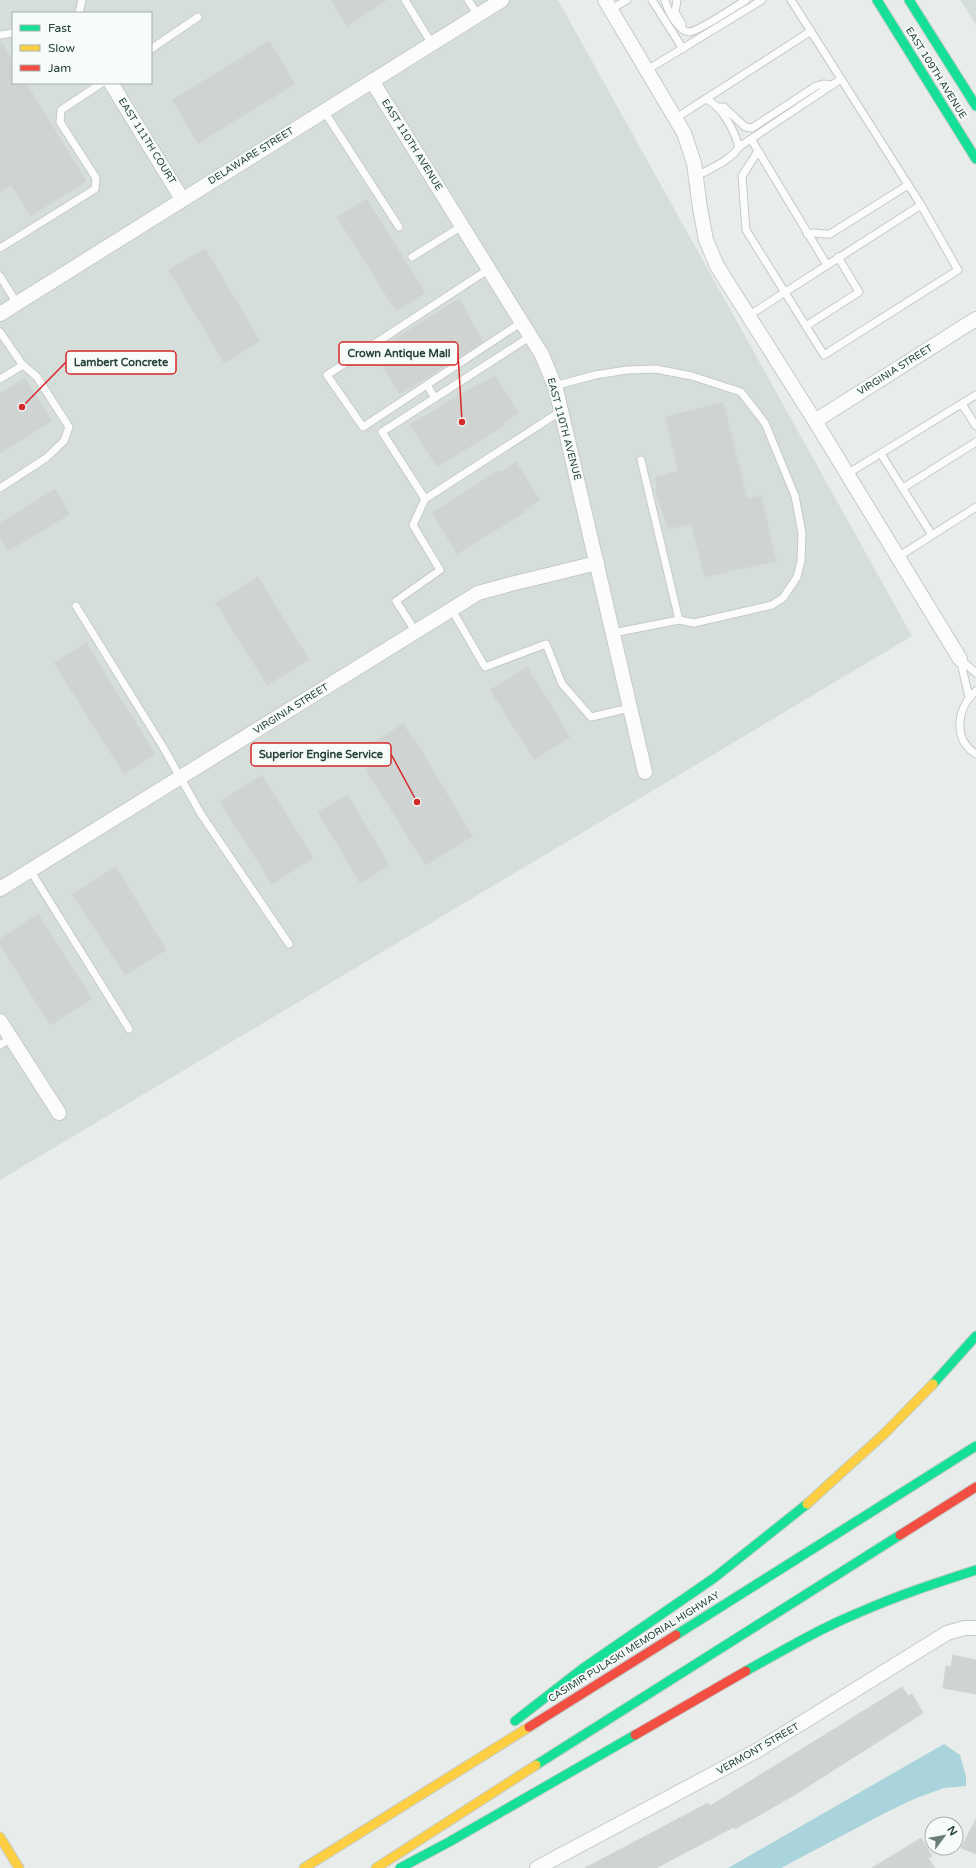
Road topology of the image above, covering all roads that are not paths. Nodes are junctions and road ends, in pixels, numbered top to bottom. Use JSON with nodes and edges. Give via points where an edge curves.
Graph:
{"nodes":[{"id":1,"x":82,"y":0,"type":"edge"},
{"id":2,"x":405,"y":0,"type":"edge"},
{"id":3,"x":468,"y":0,"type":"edge"},
{"id":4,"x":502,"y":0,"type":"edge"},
{"id":5,"x":627,"y":0,"type":"edge"},
{"id":6,"x":652,"y":0,"type":"edge"},
{"id":7,"x":665,"y":0,"type":"edge"},
{"id":8,"x":677,"y":0,"type":"edge"},
{"id":9,"x":746,"y":0,"type":"edge"},
{"id":10,"x":762,"y":0,"type":"edge"},
{"id":11,"x":791,"y":0,"type":"edge"},
{"id":12,"x":877,"y":0,"type":"edge"},
{"id":13,"x":909,"y":0,"type":"edge"},
{"id":14,"x":608,"y":5,"type":"edge"},
{"id":15,"x":79,"y":12,"type":"edge"},
{"id":16,"x":478,"y":16,"type":"junction"},
{"id":17,"x":198,"y":17,"type":"dead end"},
{"id":18,"x":686,"y":31,"type":"junction"},
{"id":19,"x":811,"y":31,"type":"junction"},
{"id":20,"x":12,"y":33,"type":"edge"},
{"id":21,"x":0,"y":34,"type":"edge"},
{"id":22,"x":432,"y":44,"type":"junction"},
{"id":23,"x":152,"y":49,"type":"edge"},
{"id":24,"x":683,"y":49,"type":"junction"},
{"id":25,"x":647,"y":70,"type":"junction"},
{"id":26,"x":841,"y":79,"type":"junction"},
{"id":27,"x":372,"y":81,"type":"junction"},
{"id":28,"x":101,"y":84,"type":"edge"},
{"id":29,"x":112,"y":84,"type":"edge"},
{"id":30,"x":832,"y":85,"type":"junction"},
{"id":31,"x":706,"y":99,"type":"junction"},
{"id":32,"x":976,"y":106,"type":"edge"},
{"id":33,"x":717,"y":107,"type":"junction"},
{"id":34,"x":324,"y":111,"type":"junction"},
{"id":35,"x":676,"y":118,"type":"junction"},
{"id":36,"x":751,"y":139,"type":"junction"},
{"id":37,"x":739,"y":147,"type":"junction"},
{"id":38,"x":758,"y":151,"type":"junction"},
{"id":39,"x":976,"y":159,"type":"edge"},
{"id":40,"x":696,"y":176,"type":"junction"},
{"id":41,"x":908,"y":185,"type":"junction"},
{"id":42,"x":182,"y":199,"type":"junction"},
{"id":43,"x":921,"y":205,"type":"junction"},
{"id":44,"x":462,"y":226,"type":"junction"},
{"id":45,"x":399,"y":227,"type":"dead end"},
{"id":46,"x":808,"y":234,"type":"junction"},
{"id":47,"x":0,"y":248,"type":"edge"},
{"id":48,"x":412,"y":257,"type":"dead end"},
{"id":49,"x":838,"y":258,"type":"junction"},
{"id":50,"x":827,"y":265,"type":"junction"},
{"id":51,"x":489,"y":269,"type":"junction"},
{"id":52,"x":0,"y":276,"type":"edge"},
{"id":53,"x":784,"y":292,"type":"junction"},
{"id":54,"x":16,"y":302,"type":"junction"},
{"id":55,"x":0,"y":314,"type":"edge"},
{"id":56,"x":748,"y":316,"type":"junction"},
{"id":57,"x":976,"y":319,"type":"edge"},
{"id":58,"x":522,"y":322,"type":"junction"},
{"id":59,"x":806,"y":326,"type":"junction"},
{"id":60,"x":0,"y":332,"type":"edge"},
{"id":61,"x":531,"y":336,"type":"junction"},
{"id":62,"x":23,"y":365,"type":"junction"},
{"id":63,"x":0,"y":379,"type":"edge"},
{"id":64,"x":427,"y":385,"type":"junction"},
{"id":65,"x":554,"y":386,"type":"junction"},
{"id":66,"x":976,"y":395,"type":"edge"},
{"id":67,"x":435,"y":398,"type":"junction"},
{"id":68,"x":962,"y":404,"type":"junction"},
{"id":69,"x":561,"y":411,"type":"junction"},
{"id":70,"x":815,"y":420,"type":"junction"},
{"id":71,"x":976,"y":426,"type":"edge"},
{"id":72,"x":976,"y":442,"type":"edge"},
{"id":73,"x":881,"y":454,"type":"junction"},
{"id":74,"x":641,"y":460,"type":"dead end"},
{"id":75,"x":848,"y":474,"type":"junction"},
{"id":76,"x":0,"y":488,"type":"edge"},
{"id":77,"x":902,"y":488,"type":"junction"},
{"id":78,"x":425,"y":499,"type":"junction"},
{"id":79,"x":976,"y":507,"type":"edge"},
{"id":80,"x":932,"y":535,"type":"junction"},
{"id":81,"x":898,"y":556,"type":"junction"},
{"id":82,"x":597,"y":564,"type":"junction"},
{"id":83,"x":76,"y":606,"type":"dead end"},
{"id":84,"x":452,"y":610,"type":"junction"},
{"id":85,"x":679,"y":620,"type":"junction"},
{"id":86,"x":416,"y":632,"type":"junction"},
{"id":87,"x":613,"y":633,"type":"junction"},
{"id":88,"x":960,"y":659,"type":"junction"},
{"id":89,"x":976,"y":673,"type":"edge"},
{"id":90,"x":976,"y":691,"type":"edge"},
{"id":91,"x":969,"y":697,"type":"junction"},
{"id":92,"x":630,"y":708,"type":"junction"},
{"id":93,"x":976,"y":754,"type":"edge"},
{"id":94,"x":645,"y":772,"type":"dead end"},
{"id":95,"x":180,"y":778,"type":"junction"},
{"id":96,"x":30,"y":870,"type":"junction"},
{"id":97,"x":0,"y":889,"type":"edge"},
{"id":98,"x":289,"y":944,"type":"dead end"},
{"id":99,"x":0,"y":1021,"type":"edge"},
{"id":100,"x":129,"y":1029,"type":"dead end"},
{"id":101,"x":6,"y":1042,"type":"edge"},
{"id":102,"x":59,"y":1114,"type":"dead end"},
{"id":103,"x":976,"y":1336,"type":"edge"},
{"id":104,"x":976,"y":1446,"type":"edge"},
{"id":105,"x":976,"y":1487,"type":"edge"},
{"id":106,"x":976,"y":1570,"type":"edge"},
{"id":107,"x":976,"y":1628,"type":"edge"},
{"id":108,"x":508,"y":1726,"type":"dead end"},
{"id":109,"x":489,"y":1741,"type":"dead end"},
{"id":110,"x":420,"y":1795,"type":"junction"},
{"id":111,"x":0,"y":1837,"type":"edge"},
{"id":112,"x":19,"y":1868,"type":"edge"},
{"id":113,"x":304,"y":1868,"type":"edge"},
{"id":114,"x":376,"y":1868,"type":"edge"},
{"id":115,"x":400,"y":1868,"type":"edge"},
{"id":116,"x":537,"y":1868,"type":"edge"}],
"edges":[{"from":1,"to":15,"type":"lane"},
{"from":2,"to":22,"type":"lane"},
{"from":3,"to":16,"type":"lane"},
{"from":4,"to":16,"type":"street","name":"DELAWARE STREET"},
{"from":5,"to":14,"type":"lane"},
{"from":6,"to":24,"type":"lane"},
{"from":7,"to":18,"type":"lane","via":[[674,19]]},
{"from":8,"to":18,"type":"lane","via":[[675,12]]},
{"from":9,"to":18,"type":"lane","via":[[699,28]]},
{"from":10,"to":24,"type":"lane"},
{"from":11,"to":19,"type":"lane"},
{"from":12,"to":39,"type":"main road","name":"EAST 109TH AVENUE"},
{"from":13,"to":32,"type":"main road","name":"EAST 109TH AVENUE"},
{"from":14,"to":25,"type":"street"},
{"from":16,"to":22,"type":"street","name":"DELAWARE STREET"},
{"from":17,"to":23,"type":"lane"},
{"from":19,"to":26,"type":"lane"},
{"from":19,"to":31,"type":"lane"},
{"from":20,"to":21,"type":"lane"},
{"from":22,"to":27,"type":"street","name":"DELAWARE STREET"},
{"from":24,"to":25,"type":"lane"},
{"from":25,"to":35,"type":"street"},
{"from":26,"to":30,"type":"lane"},
{"from":26,"to":41,"type":"lane"},
{"from":27,"to":34,"type":"street","name":"DELAWARE STREET"},
{"from":27,"to":44,"type":"street","name":"EAST 110TH AVENUE"},
{"from":28,"to":47,"type":"lane","via":[[62,110],[60,122],[96,178],[95,189]]},
{"from":29,"to":42,"type":"street","name":"EAST 111TH COURT"},
{"from":30,"to":33,"type":"lane","via":[[816,86],[752,128],[745,127],[724,107]]},
{"from":30,"to":36,"type":"lane"},
{"from":31,"to":33,"type":"lane"},
{"from":31,"to":35,"type":"lane"},
{"from":33,"to":37,"type":"lane","via":[[726,119]]},
{"from":34,"to":42,"type":"street","name":"DELAWARE STREET"},
{"from":34,"to":45,"type":"lane"},
{"from":35,"to":40,"type":"street","via":[[690,146]]},
{"from":36,"to":37,"type":"lane"},
{"from":36,"to":38,"type":"lane"},
{"from":37,"to":40,"type":"lane","via":[[724,161]]},
{"from":38,"to":46,"type":"lane"},
{"from":38,"to":53,"type":"lane","via":[[742,176],[746,230]]},
{"from":40,"to":56,"type":"street","via":[[706,240],[717,266]]},
{"from":41,"to":43,"type":"lane"},
{"from":41,"to":46,"type":"lane","via":[[830,234]]},
{"from":42,"to":54,"type":"street","name":"DELAWARE STREET"},
{"from":43,"to":49,"type":"lane"},
{"from":43,"to":59,"type":"lane","via":[[958,270],[824,355]]},
{"from":44,"to":48,"type":"lane"},
{"from":44,"to":51,"type":"street","name":"EAST 110TH AVENUE"},
{"from":46,"to":50,"type":"lane"},
{"from":49,"to":50,"type":"lane"},
{"from":49,"to":59,"type":"lane","via":[[859,292]]},
{"from":50,"to":53,"type":"lane"},
{"from":51,"to":58,"type":"street","name":"EAST 110TH AVENUE"},
{"from":51,"to":64,"type":"lane","via":[[328,375],[363,427]]},
{"from":52,"to":54,"type":"lane"},
{"from":53,"to":56,"type":"lane"},
{"from":53,"to":59,"type":"lane"},
{"from":54,"to":55,"type":"street","name":"DELAWARE STREET"},
{"from":56,"to":70,"type":"street"},
{"from":57,"to":70,"type":"street","name":"VIRGINIA STREET"},
{"from":58,"to":61,"type":"street","name":"EAST 110TH AVENUE"},
{"from":58,"to":64,"type":"lane"},
{"from":60,"to":62,"type":"lane"},
{"from":61,"to":65,"type":"street","name":"EAST 110TH AVENUE","via":[[542,355]]},
{"from":61,"to":67,"type":"lane"},
{"from":62,"to":63,"type":"lane"},
{"from":62,"to":76,"type":"lane","via":[[36,377],[69,427],[64,442],[46,458]]},
{"from":64,"to":67,"type":"lane"},
{"from":65,"to":69,"type":"street","name":"EAST 110TH AVENUE"},
{"from":65,"to":85,"type":"lane","via":[[602,374],[656,369],[692,376],[741,392],[765,423],[795,496],[802,534],[801,561],[797,577],[783,598],[772,605],[694,624]]},
{"from":66,"to":68,"type":"lane"},
{"from":67,"to":78,"type":"lane","via":[[382,432]]},
{"from":68,"to":71,"type":"lane"},
{"from":68,"to":73,"type":"lane"},
{"from":69,"to":78,"type":"lane"},
{"from":69,"to":82,"type":"street","name":"EAST 110TH AVENUE"},
{"from":70,"to":75,"type":"street"},
{"from":72,"to":77,"type":"lane"},
{"from":73,"to":75,"type":"lane"},
{"from":73,"to":77,"type":"lane"},
{"from":74,"to":85,"type":"lane"},
{"from":75,"to":81,"type":"street"},
{"from":77,"to":80,"type":"lane"},
{"from":78,"to":86,"type":"lane","via":[[413,525],[440,570],[396,601]]},
{"from":79,"to":80,"type":"lane"},
{"from":80,"to":81,"type":"lane"},
{"from":81,"to":88,"type":"street"},
{"from":82,"to":84,"type":"street","name":"VIRGINIA STREET","via":[[478,593]]},
{"from":82,"to":87,"type":"street","name":"EAST 110TH AVENUE"},
{"from":83,"to":95,"type":"lane"},
{"from":84,"to":86,"type":"street","name":"VIRGINIA STREET"},
{"from":84,"to":92,"type":"lane","via":[[485,666],[546,644],[562,684],[591,717]]},
{"from":85,"to":87,"type":"lane"},
{"from":86,"to":95,"type":"street","name":"VIRGINIA STREET"},
{"from":87,"to":92,"type":"street","name":"EAST 110TH AVENUE"},
{"from":88,"to":89,"type":"lane"},
{"from":88,"to":91,"type":"lane"},
{"from":90,"to":91,"type":"lane"},
{"from":91,"to":93,"type":"lane","via":[[961,714],[961,732],[966,743]]},
{"from":92,"to":94,"type":"street","name":"EAST 110TH AVENUE"},
{"from":95,"to":96,"type":"street","name":"VIRGINIA STREET"},
{"from":95,"to":98,"type":"lane","via":[[201,814]]},
{"from":96,"to":97,"type":"street","name":"VIRGINIA STREET"},
{"from":96,"to":100,"type":"lane"},
{"from":99,"to":101,"type":"street"},
{"from":101,"to":102,"type":"street"},
{"from":103,"to":108,"type":"main road","via":[[886,1432],[792,1518],[660,1618],[583,1668]]},
{"from":104,"to":110,"type":"main road","name":"CASIMIR PULASKI MEMORIAL HIGHWAY"},
{"from":105,"to":114,"type":"main road"},
{"from":106,"to":115,"type":"main road","via":[[857,1613],[787,1648]]},
{"from":107,"to":116,"type":"street","name":"VERMONT STREET","via":[[964,1628],[947,1633],[758,1750]]},
{"from":109,"to":110,"type":"main road"},
{"from":110,"to":113,"type":"main road","name":"CASIMIR PULASKI MEMORIAL HIGHWAY"},
{"from":111,"to":112,"type":"main road"}]}
